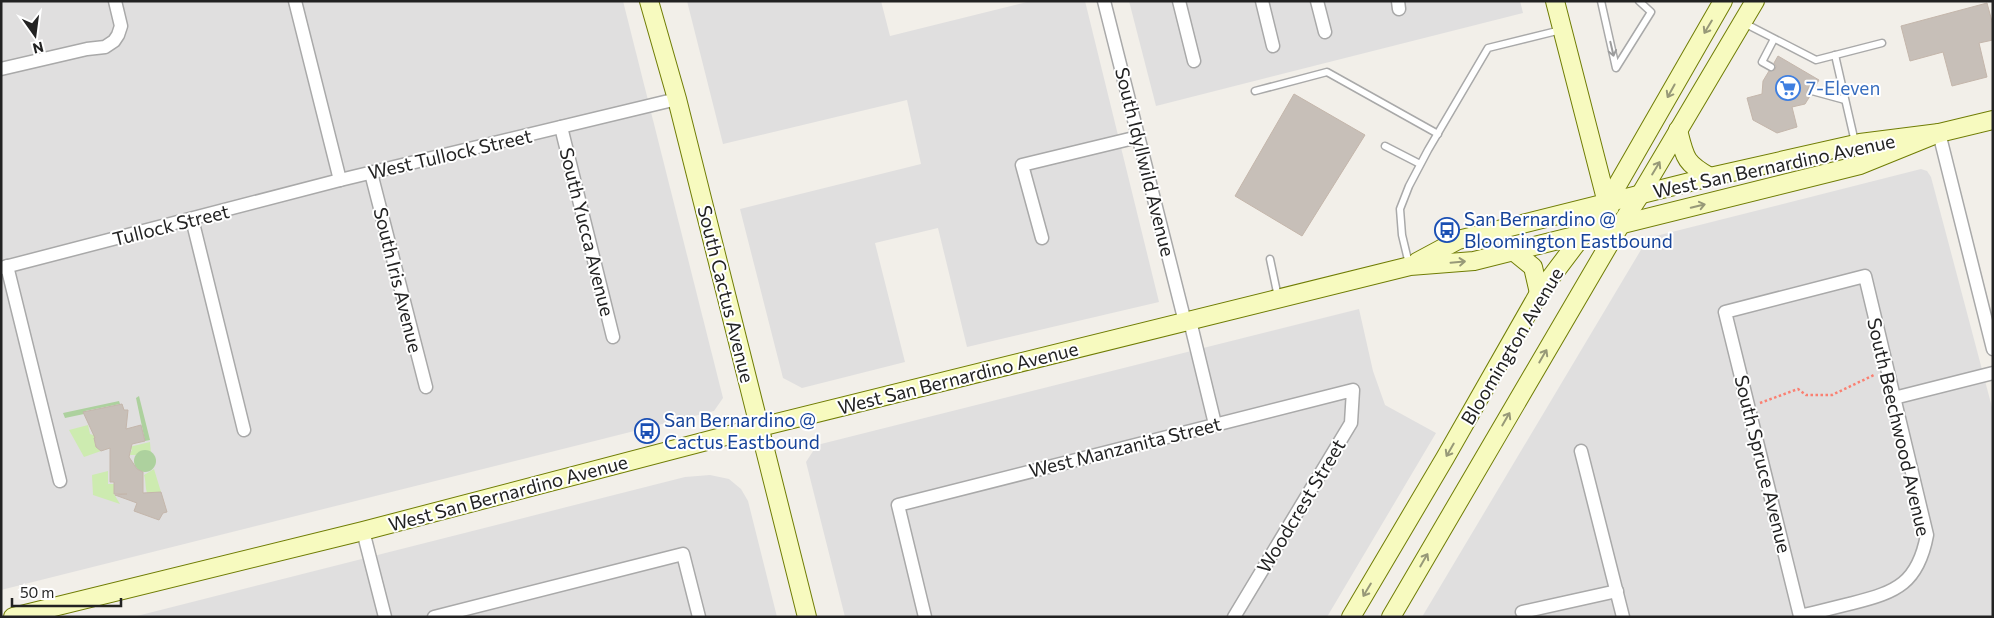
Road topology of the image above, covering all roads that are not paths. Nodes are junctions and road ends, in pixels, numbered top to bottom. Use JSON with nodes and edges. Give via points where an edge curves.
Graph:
{"nodes":[{"id":1,"x":115,"y":1,"type":"edge"},
{"id":2,"x":649,"y":1,"type":"edge"},
{"id":3,"x":1104,"y":1,"type":"edge"},
{"id":4,"x":1179,"y":1,"type":"edge"},
{"id":5,"x":1262,"y":1,"type":"edge"},
{"id":6,"x":1317,"y":1,"type":"edge"},
{"id":7,"x":1555,"y":1,"type":"edge"},
{"id":8,"x":1601,"y":1,"type":"edge"},
{"id":9,"x":1639,"y":1,"type":"edge"},
{"id":10,"x":1724,"y":1,"type":"edge"},
{"id":11,"x":1755,"y":1,"type":"edge"},
{"id":12,"x":300,"y":2,"type":"edge"},
{"id":13,"x":1742,"y":22,"type":"junction"},
{"id":14,"x":1563,"y":30,"type":"junction"},
{"id":15,"x":1325,"y":32,"type":"dead end"},
{"id":16,"x":1774,"y":39,"type":"junction"},
{"id":17,"x":1882,"y":43,"type":"dead end"},
{"id":18,"x":1274,"y":46,"type":"dead end"},
{"id":19,"x":1835,"y":55,"type":"junction"},
{"id":20,"x":1194,"y":61,"type":"dead end"},
{"id":21,"x":1771,"y":67,"type":"dead end"},
{"id":22,"x":1,"y":69,"type":"edge"},
{"id":23,"x":1255,"y":91,"type":"dead end"},
{"id":24,"x":1812,"y":91,"type":"dead end"},
{"id":25,"x":676,"y":99,"type":"junction"},
{"id":26,"x":1845,"y":100,"type":"junction"},
{"id":27,"x":1993,"y":120,"type":"edge"},
{"id":28,"x":561,"y":128,"type":"junction"},
{"id":29,"x":1678,"y":130,"type":"junction"},
{"id":30,"x":1939,"y":133,"type":"junction"},
{"id":31,"x":1438,"y":134,"type":"junction"},
{"id":32,"x":1138,"y":137,"type":"junction"},
{"id":33,"x":1855,"y":144,"type":"junction"},
{"id":34,"x":1385,"y":146,"type":"dead end"},
{"id":35,"x":1420,"y":164,"type":"junction"},
{"id":36,"x":1860,"y":166,"type":"junction"},
{"id":37,"x":371,"y":173,"type":"junction"},
{"id":38,"x":1710,"y":177,"type":"junction"},
{"id":39,"x":340,"y":180,"type":"junction"},
{"id":40,"x":1640,"y":195,"type":"junction"},
{"id":41,"x":1607,"y":203,"type":"junction"},
{"id":42,"x":192,"y":219,"type":"junction"},
{"id":43,"x":1621,"y":224,"type":"junction"},
{"id":44,"x":1582,"y":234,"type":"junction"},
{"id":45,"x":1042,"y":238,"type":"dead end"},
{"id":46,"x":1512,"y":250,"type":"junction"},
{"id":47,"x":1270,"y":259,"type":"dead end"},
{"id":48,"x":1410,"y":266,"type":"junction"},
{"id":49,"x":4,"y":267,"type":"edge"},
{"id":50,"x":1539,"y":293,"type":"junction"},
{"id":51,"x":1279,"y":298,"type":"junction"},
{"id":52,"x":1725,"y":312,"type":"joint"},
{"id":53,"x":1188,"y":321,"type":"junction"},
{"id":54,"x":613,"y":337,"type":"dead end"},
{"id":55,"x":1993,"y":349,"type":"edge"},
{"id":56,"x":1993,"y":373,"type":"edge"},
{"id":57,"x":426,"y":387,"type":"dead end"},
{"id":58,"x":1353,"y":390,"type":"joint"},
{"id":59,"x":1894,"y":398,"type":"junction"},
{"id":60,"x":1215,"y":424,"type":"junction"},
{"id":61,"x":760,"y":427,"type":"junction"},
{"id":62,"x":244,"y":430,"type":"dead end"},
{"id":63,"x":1581,"y":451,"type":"dead end"},
{"id":64,"x":60,"y":481,"type":"dead end"},
{"id":65,"x":363,"y":531,"type":"junction"},
{"id":66,"x":1617,"y":591,"type":"junction"},
{"id":67,"x":1522,"y":612,"type":"dead end"},
{"id":68,"x":1800,"y":616,"type":"edge"},
{"id":69,"x":13,"y":617,"type":"edge"},
{"id":70,"x":385,"y":617,"type":"edge"},
{"id":71,"x":434,"y":617,"type":"edge"},
{"id":72,"x":699,"y":617,"type":"edge"},
{"id":73,"x":807,"y":617,"type":"edge"},
{"id":74,"x":925,"y":617,"type":"edge"},
{"id":75,"x":1234,"y":617,"type":"edge"},
{"id":76,"x":1350,"y":617,"type":"edge"},
{"id":77,"x":1391,"y":617,"type":"edge"},
{"id":78,"x":1623,"y":617,"type":"edge"}],
"edges":[{"from":1,"to":22,"type":"street","via":[[121,26],[118,35],[105,47]]},
{"from":2,"to":25,"type":"main road","name":"South Cactus Avenue"},
{"from":3,"to":32,"type":"street","name":"South Idyllwild Avenue"},
{"from":4,"to":20,"type":"street"},
{"from":5,"to":18,"type":"street"},
{"from":6,"to":15,"type":"street"},
{"from":7,"to":14,"type":"main road"},
{"from":8,"to":9,"type":"lane","one_way":true,"via":[[1616,68],[1651,12]]},
{"from":10,"to":41,"type":"main road","name":"Bloomington Avenue","one_way":true},
{"from":11,"to":13,"type":"main road","name":"Bloomington Avenue"},
{"from":12,"to":39,"type":"street"},
{"from":13,"to":16,"type":"lane"},
{"from":13,"to":29,"type":"main road","name":"Bloomington Avenue"},
{"from":14,"to":31,"type":"lane","via":[[1488,48]]},
{"from":14,"to":41,"type":"main road"},
{"from":16,"to":19,"type":"lane","via":[[1816,60]]},
{"from":16,"to":21,"type":"lane","via":[[1762,62]]},
{"from":17,"to":19,"type":"lane"},
{"from":19,"to":26,"type":"lane"},
{"from":23,"to":31,"type":"lane","via":[[1326,72]]},
{"from":24,"to":26,"type":"lane"},
{"from":25,"to":28,"type":"street"},
{"from":25,"to":61,"type":"main road","name":"South Cactus Avenue"},
{"from":26,"to":33,"type":"lane"},
{"from":27,"to":30,"type":"main road","name":"West San Bernardino Avenue"},
{"from":28,"to":37,"type":"street","name":"West Tullock Street"},
{"from":28,"to":54,"type":"street","name":"South Yucca Avenue"},
{"from":29,"to":38,"type":"main road","via":[[1690,164]]},
{"from":40,"to":29,"type":"main road","name":"Bloomington Avenue","one_way":true},
{"from":30,"to":33,"type":"main road","name":"West San Bernardino Avenue"},
{"from":30,"to":36,"type":"main road","name":"West San Bernardino Avenue"},
{"from":30,"to":55,"type":"street"},
{"from":31,"to":35,"type":"lane"},
{"from":32,"to":45,"type":"street","via":[[1022,165]]},
{"from":32,"to":53,"type":"street","name":"South Idyllwild Avenue"},
{"from":33,"to":36,"type":"lane"},
{"from":33,"to":38,"type":"main road","name":"West San Bernardino Avenue"},
{"from":34,"to":35,"type":"lane"},
{"from":35,"to":48,"type":"lane","via":[[1400,209],[1402,235]]},
{"from":43,"to":36,"type":"main road","name":"West San Bernardino Avenue","one_way":true},
{"from":37,"to":39,"type":"street","name":"West Tullock Street"},
{"from":37,"to":57,"type":"street","name":"South Iris Avenue"},
{"from":38,"to":40,"type":"main road","name":"West San Bernardino Avenue"},
{"from":39,"to":42,"type":"street","name":"Tullock Street"},
{"from":40,"to":41,"type":"main road","name":"West San Bernardino Avenue"},
{"from":40,"to":43,"type":"main road","name":"Bloomington Avenue"},
{"from":41,"to":43,"type":"main road"},
{"from":41,"to":44,"type":"main road","name":"Bloomington Avenue"},
{"from":41,"to":48,"type":"main road","name":"West San Bernardino Avenue","via":[[1458,240]]},
{"from":42,"to":49,"type":"street","name":"Tullock Street"},
{"from":42,"to":62,"type":"street"},
{"from":43,"to":44,"type":"main road","name":"West San Bernardino Avenue"},
{"from":77,"to":43,"type":"main road","name":"Bloomington Avenue","one_way":true},
{"from":44,"to":46,"type":"main road","name":"West San Bernardino Avenue"},
{"from":44,"to":50,"type":"main road","name":"Bloomington Avenue"},
{"from":48,"to":46,"type":"main road","name":"West San Bernardino Avenue","one_way":true,"via":[[1474,260]]},
{"from":46,"to":50,"type":"main road","via":[[1533,267]]},
{"from":47,"to":51,"type":"lane"},
{"from":48,"to":51,"type":"main road","name":"West San Bernardino Avenue"},
{"from":49,"to":64,"type":"street"},
{"from":50,"to":76,"type":"main road","name":"Bloomington Avenue","one_way":true},
{"from":51,"to":53,"type":"main road","name":"West San Bernardino Avenue"},
{"from":52,"to":59,"type":"street","name":"South Beechwood Avenue","via":[[1865,276]]},
{"from":52,"to":68,"type":"street","name":"South Spruce Avenue"},
{"from":53,"to":60,"type":"street","name":"South Idyllwild Avenue"},
{"from":53,"to":61,"type":"main road","name":"West San Bernardino Avenue"},
{"from":56,"to":59,"type":"street"},
{"from":58,"to":60,"type":"street","name":"West Manzanita Street"},
{"from":58,"to":75,"type":"street","name":"Woodcrest Street","via":[[1351,423]]},
{"from":59,"to":68,"type":"street","name":"South Beechwood Avenue","via":[[1927,535],[1924,550],[1910,576],[1883,596]]},
{"from":60,"to":74,"type":"street","name":"West Manzanita Street","via":[[898,505]]},
{"from":61,"to":65,"type":"main road","name":"West San Bernardino Avenue"},
{"from":61,"to":73,"type":"main road","name":"South Cactus Avenue"},
{"from":63,"to":66,"type":"street"},
{"from":65,"to":69,"type":"main road","name":"West San Bernardino Avenue"},
{"from":65,"to":70,"type":"street"},
{"from":66,"to":67,"type":"street"},
{"from":66,"to":78,"type":"street"},
{"from":71,"to":72,"type":"street","via":[[683,554]]}]}
